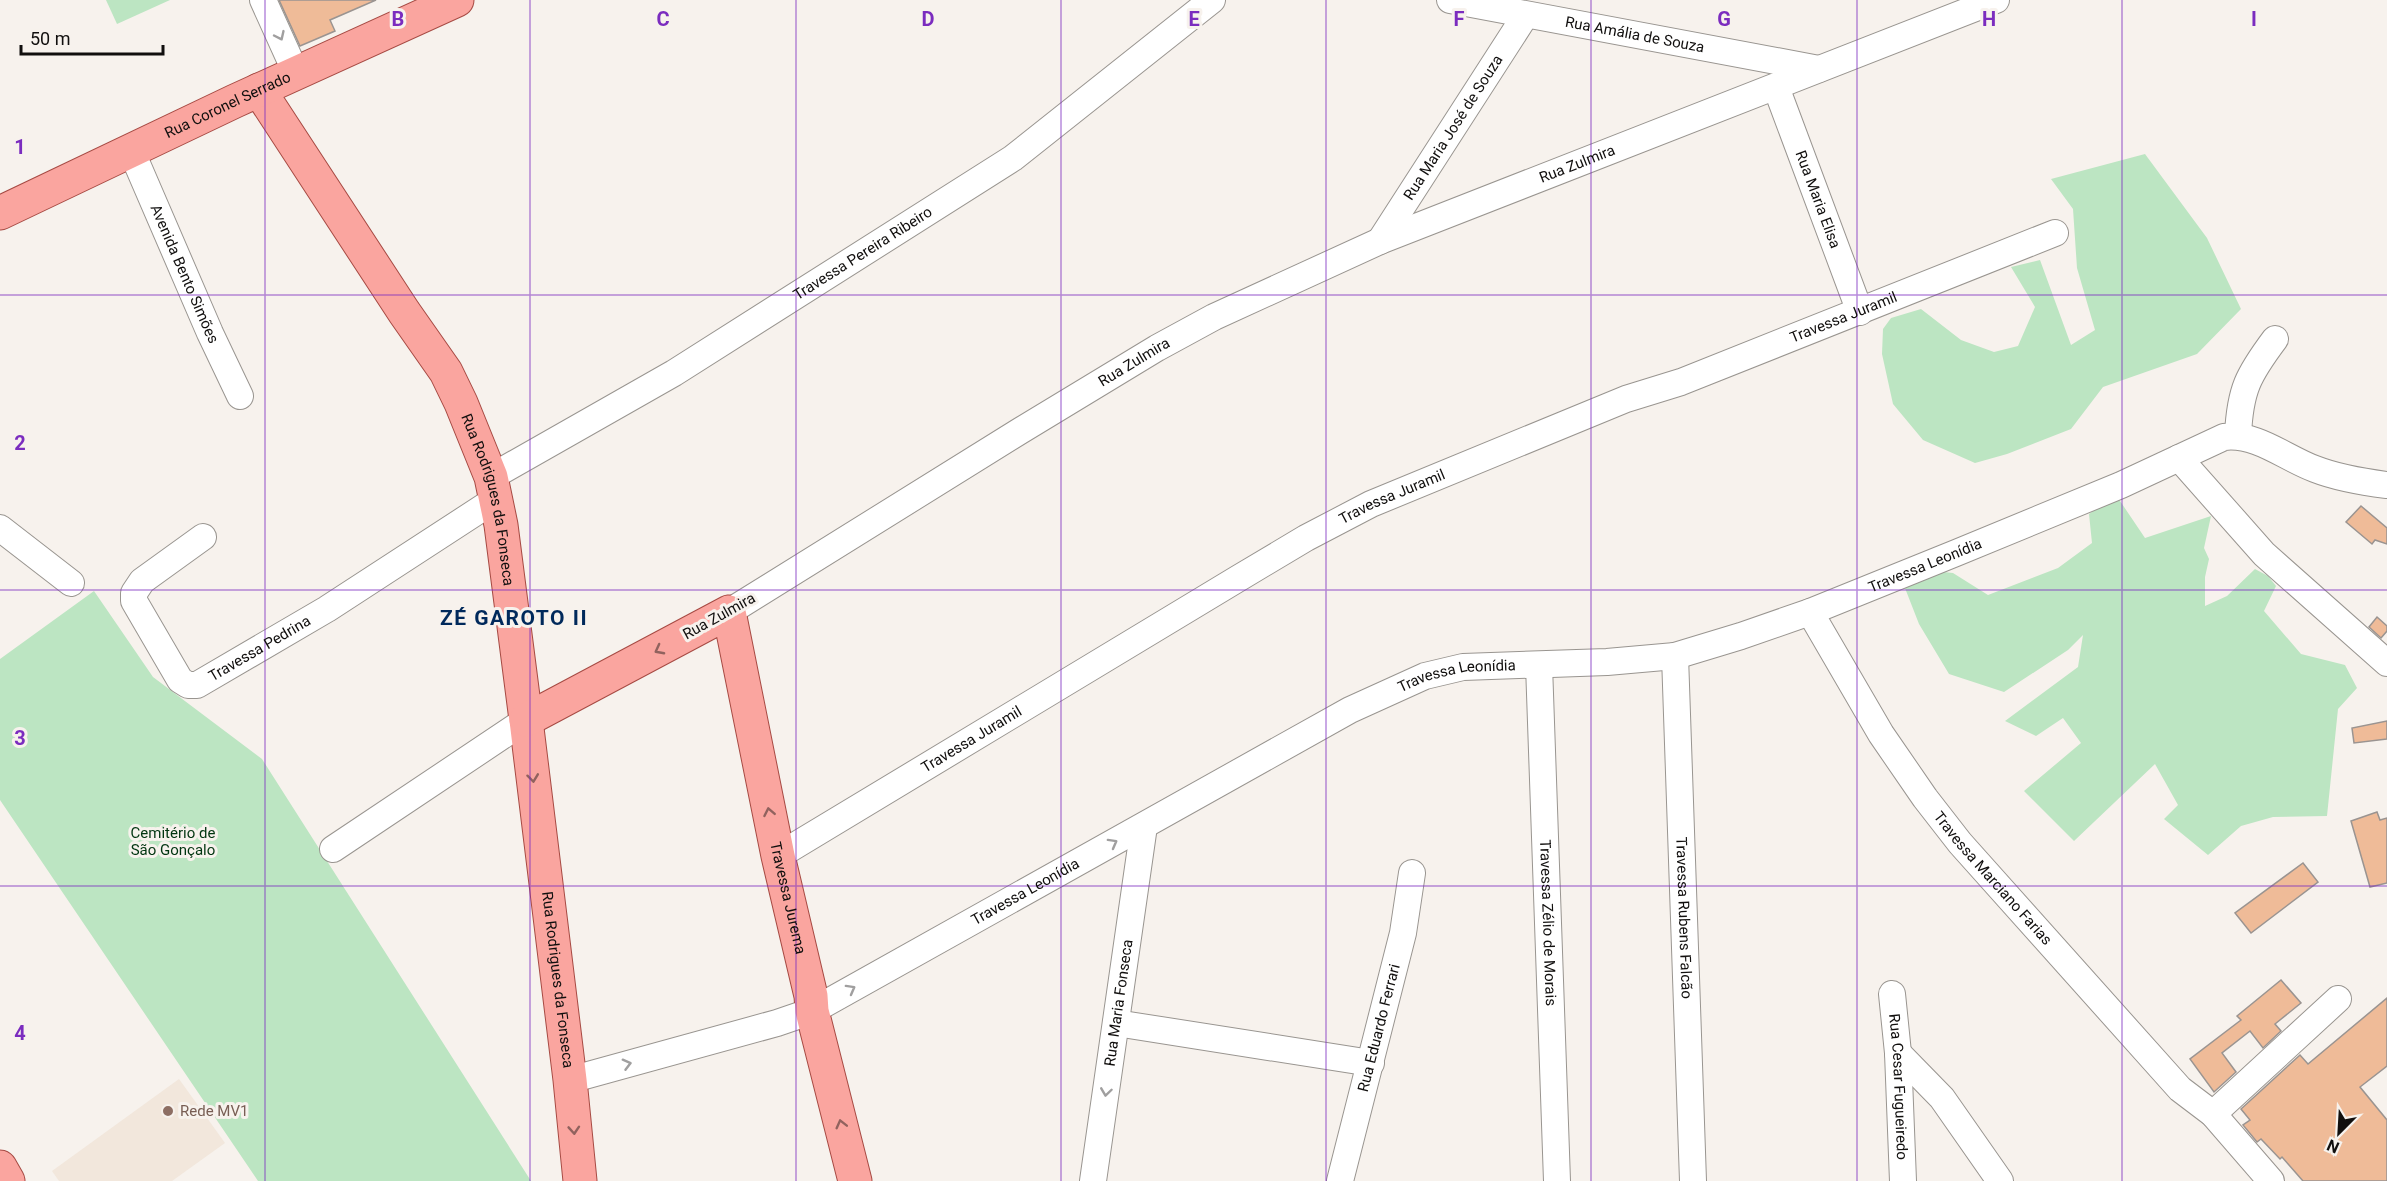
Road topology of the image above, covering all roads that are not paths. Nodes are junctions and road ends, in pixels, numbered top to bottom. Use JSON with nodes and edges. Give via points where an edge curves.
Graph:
{"nodes":[{"id":1,"x":263,"y":0,"type":"edge"},
{"id":2,"x":457,"y":0,"type":"edge"},
{"id":3,"x":1212,"y":0,"type":"edge"},
{"id":4,"x":1450,"y":0,"type":"edge"},
{"id":5,"x":1996,"y":0,"type":"edge"},
{"id":6,"x":1525,"y":15,"type":"junction"},
{"id":7,"x":1819,"y":69,"type":"junction"},
{"id":8,"x":296,"y":73,"type":"junction"},
{"id":9,"x":1776,"y":87,"type":"junction"},
{"id":10,"x":260,"y":90,"type":"junction"},
{"id":11,"x":131,"y":150,"type":"junction"},
{"id":12,"x":0,"y":213,"type":"edge"},
{"id":13,"x":2055,"y":233,"type":"dead end"},
{"id":14,"x":1380,"y":241,"type":"junction"},
{"id":15,"x":1860,"y":312,"type":"junction"},
{"id":16,"x":2275,"y":339,"type":"dead end"},
{"id":17,"x":240,"y":396,"type":"dead end"},
{"id":18,"x":2238,"y":435,"type":"junction"},
{"id":19,"x":2179,"y":458,"type":"junction"},
{"id":20,"x":2387,"y":485,"type":"edge"},
{"id":21,"x":494,"y":488,"type":"junction"},
{"id":22,"x":0,"y":528,"type":"edge"},
{"id":23,"x":202,"y":537,"type":"dead end"},
{"id":24,"x":71,"y":583,"type":"dead end"},
{"id":25,"x":729,"y":612,"type":"junction"},
{"id":26,"x":1810,"y":612,"type":"junction"},
{"id":27,"x":1676,"y":656,"type":"junction"},
{"id":28,"x":2387,"y":663,"type":"edge"},
{"id":29,"x":1539,"y":665,"type":"junction"},
{"id":30,"x":526,"y":720,"type":"junction"},
{"id":31,"x":1144,"y":826,"type":"junction"},
{"id":32,"x":333,"y":849,"type":"dead end"},
{"id":33,"x":778,"y":856,"type":"junction"},
{"id":34,"x":1412,"y":873,"type":"dead end"},
{"id":35,"x":1892,"y":994,"type":"dead end"},
{"id":36,"x":2338,"y":999,"type":"dead end"},
{"id":37,"x":812,"y":1011,"type":"junction"},
{"id":38,"x":1116,"y":1023,"type":"junction"},
{"id":39,"x":1898,"y":1053,"type":"junction"},
{"id":40,"x":1371,"y":1063,"type":"junction"},
{"id":41,"x":570,"y":1080,"type":"junction"},
{"id":42,"x":2213,"y":1114,"type":"junction"},
{"id":43,"x":0,"y":1167,"type":"edge"},
{"id":44,"x":1903,"y":1180,"type":"edge"},
{"id":45,"x":8,"y":1181,"type":"edge"},
{"id":46,"x":580,"y":1181,"type":"edge"},
{"id":47,"x":855,"y":1181,"type":"edge"},
{"id":48,"x":1094,"y":1181,"type":"edge"},
{"id":49,"x":1340,"y":1181,"type":"edge"},
{"id":50,"x":1557,"y":1181,"type":"edge"},
{"id":51,"x":1693,"y":1181,"type":"edge"},
{"id":52,"x":2000,"y":1181,"type":"edge"},
{"id":53,"x":2271,"y":1181,"type":"edge"}],
"edges":[{"from":1,"to":8,"type":"street","one_way":true},
{"from":2,"to":8,"type":"main road","name":"Rua Coronel Serrado"},
{"from":3,"to":21,"type":"street","name":"Travessa Pereira Ribeiro","via":[[1013,158]]},
{"from":4,"to":6,"type":"street","name":"Rua Amália de Souza"},
{"from":5,"to":7,"type":"street","name":"Rua Zulmira"},
{"from":6,"to":7,"type":"street","name":"Rua Amália de Souza"},
{"from":6,"to":14,"type":"street","name":"Rua Maria José de Souza"},
{"from":7,"to":9,"type":"street","name":"Rua Zulmira"},
{"from":8,"to":10,"type":"main road","name":"Rua Coronel Serrado"},
{"from":9,"to":14,"type":"street","name":"Rua Zulmira"},
{"from":9,"to":15,"type":"street","name":"Rua Maria Elisa"},
{"from":10,"to":11,"type":"main road","name":"Rua Coronel Serrado"},
{"from":10,"to":21,"type":"main road","name":"Rua Rodrigues da Fonseca","via":[[446,372]]},
{"from":11,"to":12,"type":"main road","name":"Rua Coronel Serrado"},
{"from":11,"to":17,"type":"street","name":"Avenida Bento Simões"},
{"from":13,"to":15,"type":"street","name":"Travessa Juramil"},
{"from":14,"to":25,"type":"street","name":"Rua Zulmira","via":[[1214,317],[1157,348]]},
{"from":15,"to":33,"type":"street","name":"Travessa Juramil","via":[[1681,382],[1626,399],[1371,504],[1306,538]]},
{"from":16,"to":18,"type":"street","via":[[2245,386]]},
{"from":18,"to":19,"type":"street","name":"Travessa Leonídia","via":[[2224,437]]},
{"from":18,"to":20,"type":"street","via":[[2318,470]]},
{"from":19,"to":26,"type":"street","name":"Travessa Leonídia"},
{"from":19,"to":28,"type":"street","via":[[2264,554]]},
{"from":21,"to":23,"type":"street","name":"Travessa Pedrina","via":[[327,609],[197,685],[180,680],[134,601],[134,593],[142,581]]},
{"from":21,"to":30,"type":"main road","name":"Rua Rodrigues da Fonseca"},
{"from":22,"to":24,"type":"street"},
{"from":25,"to":30,"type":"main road","name":"Rua Zulmira","one_way":true},
{"from":33,"to":25,"type":"main road","name":"Travessa Jurema","one_way":true},
{"from":26,"to":27,"type":"street","name":"Travessa Leonídia"},
{"from":26,"to":42,"type":"street","name":"Travessa Marciano Farias","via":[[1881,734],[1960,843],[2180,1089]]},
{"from":27,"to":29,"type":"street","name":"Travessa Leonídia"},
{"from":27,"to":51,"type":"street","name":"Travessa Rubens Falcão"},
{"from":29,"to":31,"type":"street","name":"Travessa Leonídia","via":[[1463,667],[1425,676],[1350,710]]},
{"from":29,"to":50,"type":"street","name":"Travessa Zélio de Morais"},
{"from":30,"to":32,"type":"street","name":"Rua Zulmira"},
{"from":30,"to":41,"type":"main road","name":"Rua Rodrigues da Fonseca","one_way":true},
{"from":37,"to":31,"type":"street","name":"Travessa Leonídia","one_way":true},
{"from":31,"to":38,"type":"street","name":"Rua Maria Fonseca"},
{"from":33,"to":37,"type":"main road","name":"Travessa Jurema"},
{"from":34,"to":40,"type":"street","name":"Rua Eduardo Ferrari","via":[[1403,933]]},
{"from":35,"to":39,"type":"street","name":"Rua Cesar Fugueiredo"},
{"from":36,"to":42,"type":"street"},
{"from":41,"to":37,"type":"street","name":"Travessa Leonídia","one_way":true},
{"from":47,"to":37,"type":"main road","name":"Travessa Jurema","one_way":true},
{"from":38,"to":40,"type":"street"},
{"from":38,"to":48,"type":"street","name":"Rua Maria Fonseca","one_way":true},
{"from":39,"to":44,"type":"street","name":"Rua Cesar Fugueiredo"},
{"from":39,"to":52,"type":"street","via":[[1942,1098]]},
{"from":40,"to":49,"type":"street","name":"Rua Eduardo Ferrari"},
{"from":41,"to":46,"type":"main road","name":"Rua Rodrigues da Fonseca","one_way":true},
{"from":42,"to":53,"type":"street","name":"Travessa Marciano Farias"},
{"from":43,"to":45,"type":"main road"}]}
